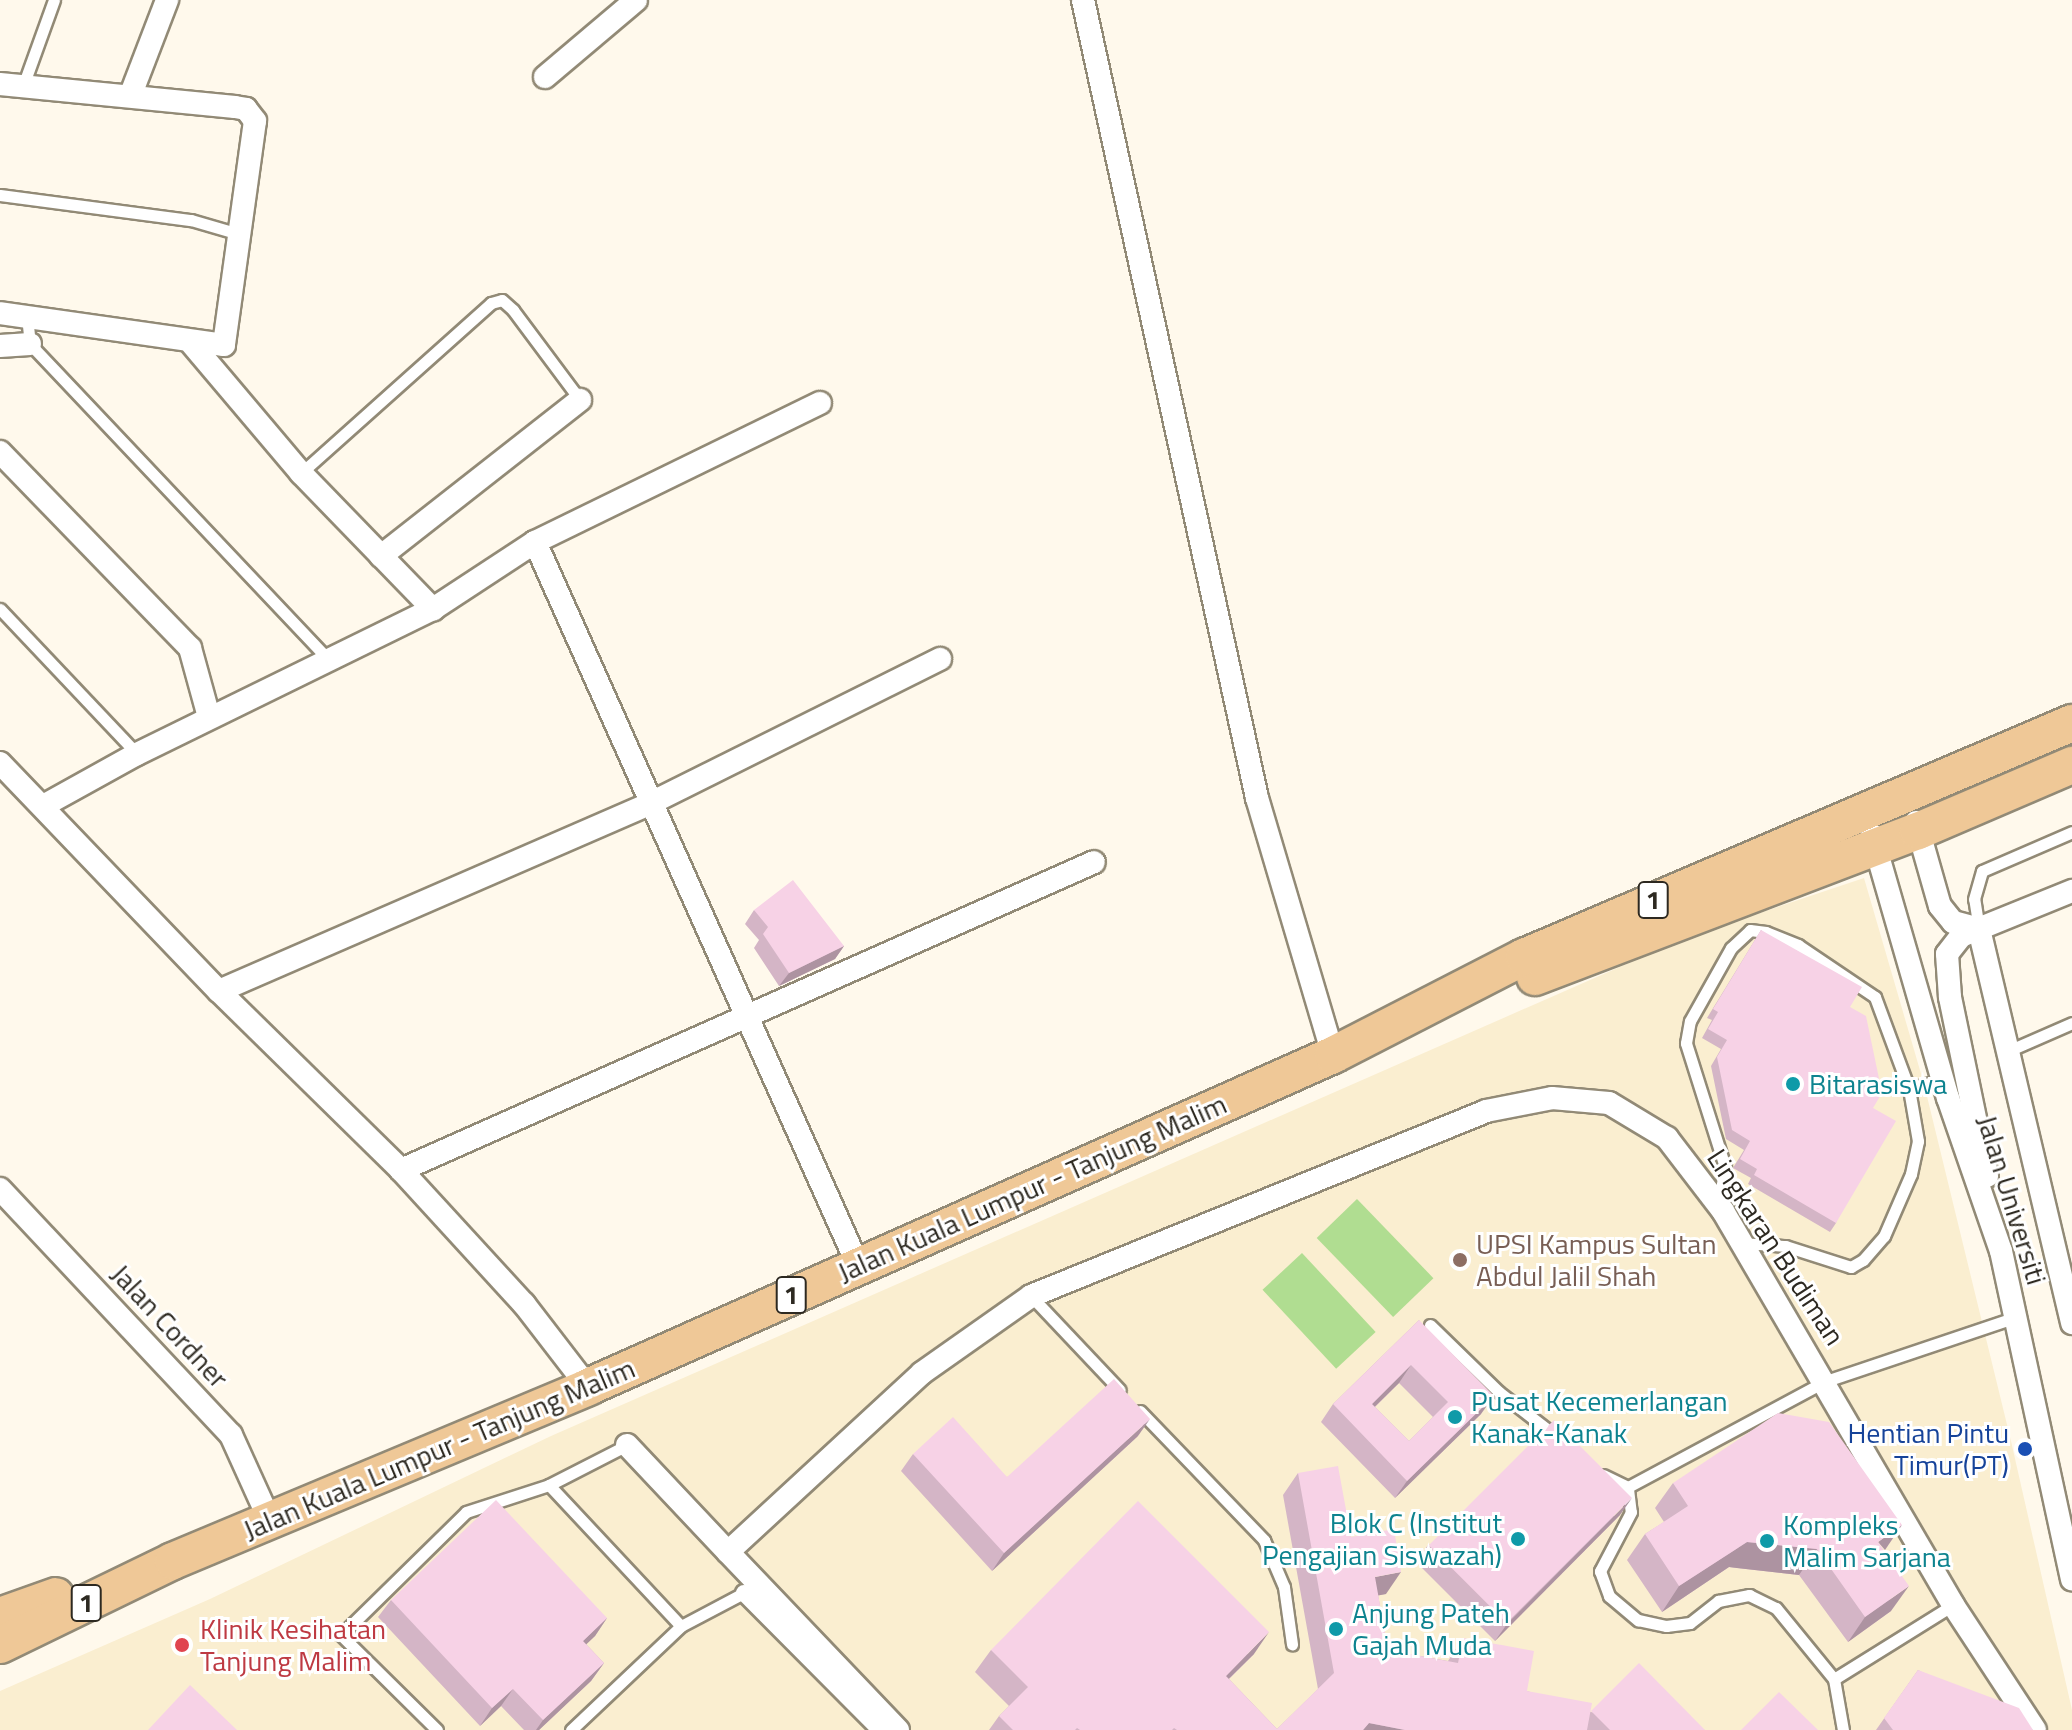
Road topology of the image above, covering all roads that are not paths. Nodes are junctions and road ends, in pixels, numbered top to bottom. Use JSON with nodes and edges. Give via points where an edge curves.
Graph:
{"nodes":[{"id":1,"x":54,"y":0,"type":"edge"},
{"id":2,"x":167,"y":0,"type":"edge"},
{"id":3,"x":636,"y":0,"type":"edge"},
{"id":4,"x":1083,"y":0,"type":"edge"},
{"id":5,"x":545,"y":77,"type":"dead end"},
{"id":6,"x":0,"y":84,"type":"edge"},
{"id":7,"x":23,"y":86,"type":"junction"},
{"id":8,"x":131,"y":94,"type":"junction"},
{"id":9,"x":0,"y":195,"type":"edge"},
{"id":10,"x":239,"y":234,"type":"junction"},
{"id":11,"x":0,"y":313,"type":"edge"},
{"id":12,"x":27,"y":316,"type":"junction"},
{"id":13,"x":30,"y":344,"type":"junction"},
{"id":14,"x":192,"y":344,"type":"junction"},
{"id":15,"x":0,"y":346,"type":"edge"},
{"id":16,"x":580,"y":400,"type":"joint"},
{"id":17,"x":820,"y":403,"type":"dead end"},
{"id":18,"x":0,"y":452,"type":"edge"},
{"id":19,"x":301,"y":473,"type":"junction"},
{"id":20,"x":535,"y":542,"type":"junction"},
{"id":21,"x":381,"y":556,"type":"junction"},
{"id":22,"x":0,"y":609,"type":"edge"},
{"id":23,"x":433,"y":609,"type":"junction"},
{"id":24,"x":940,"y":659,"type":"dead end"},
{"id":25,"x":331,"y":661,"type":"junction"},
{"id":26,"x":209,"y":717,"type":"junction"},
{"id":27,"x":2072,"y":723,"type":"edge"},
{"id":28,"x":137,"y":754,"type":"junction"},
{"id":29,"x":0,"y":763,"type":"edge"},
{"id":30,"x":2072,"y":765,"type":"edge"},
{"id":31,"x":1907,"y":791,"type":"junction"},
{"id":32,"x":651,"y":803,"type":"junction"},
{"id":33,"x":43,"y":806,"type":"junction"},
{"id":34,"x":1864,"y":809,"type":"junction"},
{"id":35,"x":1918,"y":831,"type":"junction"},
{"id":36,"x":2072,"y":832,"type":"edge"},
{"id":37,"x":1875,"y":845,"type":"junction"},
{"id":38,"x":1094,"y":862,"type":"dead end"},
{"id":39,"x":2072,"y":891,"type":"edge"},
{"id":40,"x":1979,"y":929,"type":"junction"},
{"id":41,"x":219,"y":991,"type":"junction"},
{"id":42,"x":747,"y":1014,"type":"junction"},
{"id":43,"x":1403,"y":1016,"type":"junction"},
{"id":44,"x":2072,"y":1023,"type":"edge"},
{"id":45,"x":2008,"y":1051,"type":"junction"},
{"id":46,"x":1333,"y":1055,"type":"junction"},
{"id":47,"x":1943,"y":1079,"type":"junction"},
{"id":48,"x":1909,"y":1089,"type":"junction"},
{"id":49,"x":401,"y":1170,"type":"junction"},
{"id":50,"x":0,"y":1189,"type":"edge"},
{"id":51,"x":1718,"y":1205,"type":"junction"},
{"id":52,"x":1742,"y":1243,"type":"junction"},
{"id":53,"x":2001,"y":1251,"type":"junction"},
{"id":54,"x":858,"y":1265,"type":"junction"},
{"id":55,"x":1031,"y":1296,"type":"junction"},
{"id":56,"x":2016,"y":1317,"type":"junction"},
{"id":57,"x":2072,"y":1323,"type":"edge"},
{"id":58,"x":1430,"y":1325,"type":"dead end"},
{"id":59,"x":1826,"y":1381,"type":"junction"},
{"id":60,"x":588,"y":1387,"type":"junction"},
{"id":61,"x":627,"y":1445,"type":"joint"},
{"id":62,"x":1568,"y":1446,"type":"edge"},
{"id":63,"x":1592,"y":1465,"type":"edge"},
{"id":64,"x":549,"y":1485,"type":"junction"},
{"id":65,"x":1628,"y":1487,"type":"junction"},
{"id":66,"x":270,"y":1521,"type":"junction"},
{"id":67,"x":728,"y":1552,"type":"junction"},
{"id":68,"x":173,"y":1561,"type":"junction"},
{"id":69,"x":2072,"y":1579,"type":"edge"},
{"id":70,"x":751,"y":1589,"type":"junction"},
{"id":71,"x":1953,"y":1605,"type":"junction"},
{"id":72,"x":0,"y":1616,"type":"edge"},
{"id":73,"x":681,"y":1626,"type":"junction"},
{"id":74,"x":1292,"y":1644,"type":"dead end"},
{"id":75,"x":0,"y":1645,"type":"edge"},
{"id":76,"x":1834,"y":1679,"type":"junction"},
{"id":77,"x":437,"y":1730,"type":"edge"},
{"id":78,"x":571,"y":1730,"type":"edge"},
{"id":79,"x":880,"y":1730,"type":"edge"},
{"id":80,"x":898,"y":1730,"type":"edge"},
{"id":81,"x":1843,"y":1730,"type":"edge"},
{"id":82,"x":2035,"y":1730,"type":"edge"}],
"edges":[{"from":1,"to":7,"type":"lane"},
{"from":2,"to":8,"type":"street"},
{"from":3,"to":5,"type":"street"},
{"from":4,"to":46,"type":"street","via":[[1257,798]]},
{"from":6,"to":7,"type":"street"},
{"from":7,"to":8,"type":"street"},
{"from":8,"to":10,"type":"street","via":[[253,114]]},
{"from":9,"to":10,"type":"lane","via":[[191,220]]},
{"from":10,"to":14,"type":"street","via":[[224,345]]},
{"from":11,"to":12,"type":"street"},
{"from":12,"to":13,"type":"lane"},
{"from":12,"to":14,"type":"street"},
{"from":13,"to":15,"type":"street"},
{"from":13,"to":25,"type":"lane"},
{"from":14,"to":19,"type":"street"},
{"from":16,"to":19,"type":"lane","via":[[502,300],[491,303]]},
{"from":16,"to":21,"type":"street"},
{"from":17,"to":20,"type":"street"},
{"from":18,"to":26,"type":"street","via":[[190,648]]},
{"from":19,"to":21,"type":"street"},
{"from":20,"to":23,"type":"street"},
{"from":20,"to":32,"type":"street"},
{"from":21,"to":23,"type":"street"},
{"from":22,"to":28,"type":"lane"},
{"from":23,"to":25,"type":"street"},
{"from":24,"to":32,"type":"street"},
{"from":25,"to":26,"type":"street"},
{"from":26,"to":28,"type":"street"},
{"from":27,"to":31,"type":"main road","name":"Jalan Kuala Lumpur - Tanjung Malim","number":"1"},
{"from":28,"to":33,"type":"street"},
{"from":29,"to":33,"type":"street"},
{"from":30,"to":35,"type":"main road","name":"Jalan Kuala Lumpur - Tanjung Malim","number":"1"},
{"from":31,"to":34,"type":"main road","name":"Jalan Kuala Lumpur - Tanjung Malim","number":"1"},
{"from":31,"to":35,"type":"street"},
{"from":32,"to":41,"type":"street"},
{"from":32,"to":42,"type":"street"},
{"from":33,"to":41,"type":"street"},
{"from":34,"to":37,"type":"street","name":"Jalan Universiti"},
{"from":34,"to":43,"type":"main road","name":"Jalan Kuala Lumpur - Tanjung Malim","number":"1","via":[[1524,957]]},
{"from":35,"to":37,"type":"main road","name":"Jalan Kuala Lumpur - Tanjung Malim","number":"1"},
{"from":35,"to":40,"type":"street","via":[[1940,906],[1953,922]]},
{"from":36,"to":40,"type":"lane","via":[[1982,871],[1975,884]]},
{"from":37,"to":43,"type":"main road","name":"Jalan Kuala Lumpur - Tanjung Malim","number":"1","via":[[1528,980]]},
{"from":37,"to":47,"type":"street","name":"Jalan Universiti"},
{"from":38,"to":42,"type":"street"},
{"from":39,"to":40,"type":"street"},
{"from":40,"to":45,"type":"street"},
{"from":40,"to":53,"type":"street","via":[[1961,936],[1947,954],[1946,971]]},
{"from":41,"to":49,"type":"street"},
{"from":42,"to":49,"type":"street"},
{"from":42,"to":54,"type":"street"},
{"from":43,"to":46,"type":"main road","name":"Jalan Kuala Lumpur - Tanjung Malim","number":"1"},
{"from":44,"to":45,"type":"lane"},
{"from":45,"to":57,"type":"street"},
{"from":46,"to":54,"type":"main road","name":"Jalan Kuala Lumpur - Tanjung Malim","number":"1"},
{"from":47,"to":48,"type":"lane"},
{"from":47,"to":53,"type":"street","name":"Jalan Universiti"},
{"from":48,"to":51,"type":"lane","via":[[1875,997],[1798,945],[1750,930],[1731,948],[1690,1021],[1686,1043],[1725,1167]]},
{"from":48,"to":52,"type":"lane","via":[[1918,1141],[1911,1174],[1884,1236],[1863,1260],[1851,1267],[1785,1246]]},
{"from":49,"to":60,"type":"street","via":[[524,1304]]},
{"from":50,"to":66,"type":"street","name":"Jalan Cordner","via":[[231,1435]]},
{"from":51,"to":52,"type":"street","name":"Lingkaran Budiman"},
{"from":51,"to":55,"type":"street","name":"Lingkaran Budiman","via":[[1667,1138],[1609,1103],[1552,1098],[1486,1111]]},
{"from":52,"to":59,"type":"street","name":"Lingkaran Budiman"},
{"from":53,"to":56,"type":"street","name":"Jalan Universiti"},
{"from":54,"to":60,"type":"main road","name":"Jalan Kuala Lumpur - Tanjung Malim","number":"1"},
{"from":55,"to":67,"type":"street","name":"Lingkaran Budiman","via":[[922,1373]]},
{"from":55,"to":74,"type":"lane","via":[[1264,1540],[1284,1587]]},
{"from":56,"to":59,"type":"lane"},
{"from":56,"to":69,"type":"street","name":"Jalan Universiti"},
{"from":58,"to":62,"type":"lane","via":[[1499,1392]]},
{"from":59,"to":65,"type":"lane"},
{"from":59,"to":71,"type":"street","name":"Lingkaran Budiman"},
{"from":60,"to":66,"type":"main road","name":"Jalan Kuala Lumpur - Tanjung Malim","number":"1"},
{"from":61,"to":64,"type":"lane"},
{"from":61,"to":67,"type":"street"},
{"from":63,"to":65,"type":"lane"},
{"from":64,"to":73,"type":"lane"},
{"from":64,"to":77,"type":"lane","via":[[466,1512],[341,1635]]},
{"from":65,"to":76,"type":"lane","via":[[1631,1512],[1600,1571],[1609,1596],[1638,1620],[1666,1626],[1690,1623],[1718,1601],[1749,1595],[1776,1608]]},
{"from":66,"to":68,"type":"main road","name":"Jalan Kuala Lumpur - Tanjung Malim","number":"1"},
{"from":67,"to":70,"type":"street"},
{"from":68,"to":72,"type":"main road","number":"1"},
{"from":68,"to":75,"type":"main road","number":"1"},
{"from":70,"to":73,"type":"lane"},
{"from":70,"to":79,"type":"street"},
{"from":70,"to":80,"type":"street"},
{"from":71,"to":76,"type":"lane"},
{"from":71,"to":82,"type":"street","name":"Lingkaran Budiman"},
{"from":73,"to":78,"type":"lane"},
{"from":76,"to":81,"type":"lane"}]}
